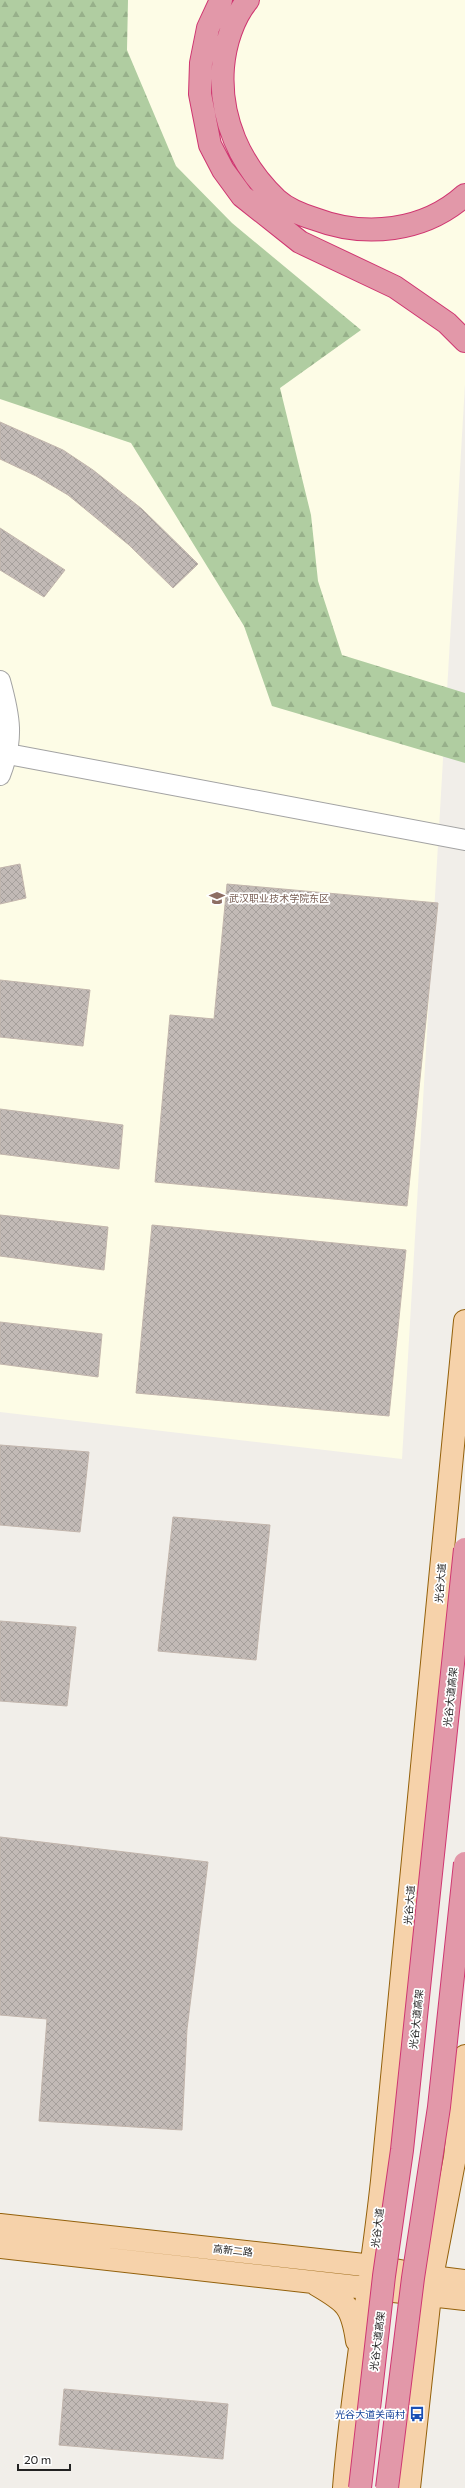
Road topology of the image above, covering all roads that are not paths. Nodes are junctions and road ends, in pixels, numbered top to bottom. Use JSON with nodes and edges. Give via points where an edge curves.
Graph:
{"nodes":[{"id":1,"x":221,"y":0,"type":"edge"},
{"id":2,"x":248,"y":0,"type":"edge"},
{"id":3,"x":465,"y":195,"type":"edge"},
{"id":4,"x":465,"y":341,"type":"edge"},
{"id":5,"x":0,"y":682,"type":"edge"},
{"id":6,"x":8,"y":754,"type":"junction"},
{"id":7,"x":0,"y":775,"type":"edge"},
{"id":8,"x":465,"y":840,"type":"edge"},
{"id":9,"x":465,"y":1321,"type":"edge"},
{"id":10,"x":465,"y":1549,"type":"edge"},
{"id":11,"x":465,"y":1863,"type":"edge"},
{"id":12,"x":465,"y":2056,"type":"edge"},
{"id":13,"x":0,"y":2225,"type":"edge"},
{"id":14,"x":0,"y":2246,"type":"edge"},
{"id":15,"x":373,"y":2266,"type":"junction"},
{"id":16,"x":465,"y":2281,"type":"edge"},
{"id":17,"x":310,"y":2282,"type":"junction"},
{"id":18,"x":431,"y":2287,"type":"junction"},
{"id":19,"x":370,"y":2288,"type":"junction"},
{"id":20,"x":465,"y":2300,"type":"edge"},
{"id":21,"x":357,"y":2372,"type":"junction"},
{"id":22,"x":344,"y":2488,"type":"edge"},
{"id":23,"x":360,"y":2488,"type":"edge"},
{"id":24,"x":387,"y":2488,"type":"edge"},
{"id":25,"x":409,"y":2488,"type":"edge"}],
"edges":[{"from":1,"to":4,"type":"highway","via":[[208,28],[201,63],[200,94],[210,145],[242,196],[300,242],[395,287],[447,323]]},
{"from":2,"to":3,"type":"highway","via":[[233,27],[224,55],[224,108],[231,134],[243,159],[278,201],[331,226],[361,231],[388,230],[413,224],[439,213]]},
{"from":5,"to":6,"type":"street","via":[[10,714]]},
{"from":6,"to":7,"type":"street"},
{"from":6,"to":8,"type":"street"},
{"from":9,"to":15,"type":"main road","name":"光谷大道"},
{"from":10,"to":23,"type":"highway","name":"光谷大道高架","bridge":true,"via":[[402,2150],[384,2276]]},
{"from":11,"to":24,"type":"highway","bridge":true,"via":[[439,2107],[413,2278]]},
{"from":12,"to":18,"type":"main road","via":[[455,2157]]},
{"from":13,"to":15,"type":"main road","name":"高新二路"},
{"from":14,"to":17,"type":"main road","name":"高新二路"},
{"from":15,"to":18,"type":"main road","name":"高新二路"},
{"from":15,"to":19,"type":"main road","name":"光谷大道"},
{"from":16,"to":18,"type":"main road","name":"高新二路"},
{"from":17,"to":19,"type":"main road","name":"高新二路"},
{"from":17,"to":21,"type":"main road","via":[[337,2297],[350,2310],[357,2346]]},
{"from":18,"to":19,"type":"main road","name":"高新二路"},
{"from":18,"to":20,"type":"main road","name":"高新二路"},
{"from":18,"to":25,"type":"main road"},
{"from":19,"to":21,"type":"main road","name":"光谷大道"},
{"from":21,"to":22,"type":"main road","name":"光谷大道"}]}
